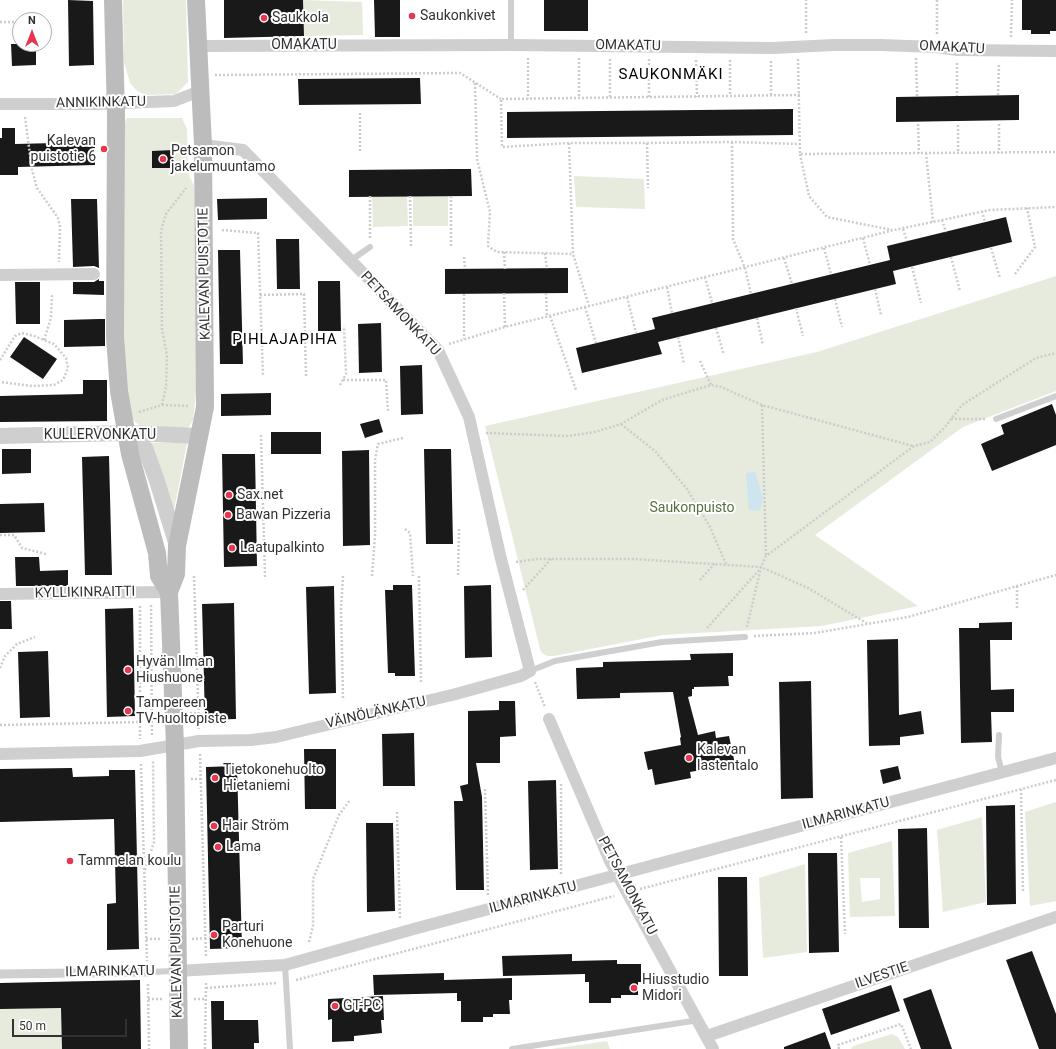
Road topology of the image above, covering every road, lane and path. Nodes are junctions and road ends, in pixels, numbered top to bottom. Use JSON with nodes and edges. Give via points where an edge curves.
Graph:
{"nodes":[{"id":1,"x":113,"y":0,"type":"edge"},
{"id":2,"x":196,"y":0,"type":"edge"},
{"id":3,"x":511,"y":0,"type":"edge"},
{"id":4,"x":806,"y":0,"type":"edge"},
{"id":5,"x":937,"y":0,"type":"edge"},
{"id":6,"x":1012,"y":0,"type":"edge"},
{"id":7,"x":0,"y":22,"type":"edge"},
{"id":8,"x":12,"y":22,"type":"edge"},
{"id":9,"x":813,"y":35,"type":"dead end"},
{"id":10,"x":1005,"y":37,"type":"dead end"},
{"id":11,"x":510,"y":45,"type":"junction"},
{"id":12,"x":528,"y":45,"type":"junction"},
{"id":13,"x":199,"y":46,"type":"junction"},
{"id":14,"x":578,"y":46,"type":"junction"},
{"id":15,"x":610,"y":46,"type":"junction"},
{"id":16,"x":798,"y":46,"type":"junction"},
{"id":17,"x":916,"y":46,"type":"junction"},
{"id":18,"x":650,"y":47,"type":"junction"},
{"id":19,"x":696,"y":47,"type":"junction"},
{"id":20,"x":937,"y":47,"type":"junction"},
{"id":21,"x":730,"y":48,"type":"junction"},
{"id":22,"x":772,"y":48,"type":"junction"},
{"id":23,"x":957,"y":50,"type":"junction"},
{"id":24,"x":999,"y":50,"type":"junction"},
{"id":25,"x":1056,"y":51,"type":"edge"},
{"id":26,"x":212,"y":75,"type":"dead end"},
{"id":27,"x":475,"y":82,"type":"junction"},
{"id":28,"x":200,"y":90,"type":"junction"},
{"id":29,"x":800,"y":95,"type":"junction"},
{"id":30,"x":998,"y":95,"type":"dead end"},
{"id":31,"x":730,"y":96,"type":"junction"},
{"id":32,"x":771,"y":96,"type":"junction"},
{"id":33,"x":917,"y":96,"type":"dead end"},
{"id":34,"x":958,"y":96,"type":"dead end"},
{"id":35,"x":650,"y":97,"type":"junction"},
{"id":36,"x":697,"y":97,"type":"junction"},
{"id":37,"x":579,"y":98,"type":"junction"},
{"id":38,"x":610,"y":98,"type":"junction"},
{"id":39,"x":501,"y":99,"type":"junction"},
{"id":40,"x":528,"y":99,"type":"junction"},
{"id":41,"x":115,"y":103,"type":"junction"},
{"id":42,"x":0,"y":104,"type":"edge"},
{"id":43,"x":22,"y":104,"type":"junction"},
{"id":44,"x":360,"y":113,"type":"dead end"},
{"id":45,"x":918,"y":124,"type":"dead end"},
{"id":46,"x":999,"y":124,"type":"dead end"},
{"id":47,"x":958,"y":125,"type":"dead end"},
{"id":48,"x":647,"y":142,"type":"junction"},
{"id":49,"x":732,"y":142,"type":"junction"},
{"id":50,"x":569,"y":143,"type":"junction"},
{"id":51,"x":800,"y":144,"type":"junction"},
{"id":52,"x":203,"y":145,"type":"junction"},
{"id":53,"x":360,"y":152,"type":"dead end"},
{"id":54,"x":999,"y":152,"type":"junction"},
{"id":55,"x":1056,"y":152,"type":"edge"},
{"id":56,"x":919,"y":153,"type":"junction"},
{"id":57,"x":926,"y":153,"type":"junction"},
{"id":58,"x":958,"y":153,"type":"junction"},
{"id":59,"x":800,"y":154,"type":"junction"},
{"id":60,"x":186,"y":187,"type":"dead end"},
{"id":61,"x":648,"y":188,"type":"dead end"},
{"id":62,"x":370,"y":196,"type":"dead end"},
{"id":63,"x":410,"y":196,"type":"dead end"},
{"id":64,"x":451,"y":196,"type":"dead end"},
{"id":65,"x":1056,"y":207,"type":"edge"},
{"id":66,"x":1027,"y":208,"type":"junction"},
{"id":67,"x":982,"y":212,"type":"junction"},
{"id":68,"x":942,"y":220,"type":"junction"},
{"id":69,"x":933,"y":222,"type":"junction"},
{"id":70,"x":985,"y":222,"type":"dead end"},
{"id":71,"x":903,"y":229,"type":"junction"},
{"id":72,"x":222,"y":230,"type":"dead end"},
{"id":73,"x":894,"y":230,"type":"junction"},
{"id":74,"x":946,"y":232,"type":"dead end"},
{"id":75,"x":863,"y":238,"type":"junction"},
{"id":76,"x":907,"y":241,"type":"dead end"},
{"id":77,"x":451,"y":246,"type":"dead end"},
{"id":78,"x":370,"y":247,"type":"joint"},
{"id":79,"x":411,"y":247,"type":"dead end"},
{"id":80,"x":824,"y":248,"type":"junction"},
{"id":81,"x":991,"y":248,"type":"dead end"},
{"id":82,"x":504,"y":252,"type":"junction"},
{"id":83,"x":545,"y":253,"type":"junction"},
{"id":84,"x":573,"y":254,"type":"junction"},
{"id":85,"x":464,"y":257,"type":"dead end"},
{"id":86,"x":951,"y":257,"type":"dead end"},
{"id":87,"x":784,"y":258,"type":"junction"},
{"id":88,"x":350,"y":262,"type":"junction"},
{"id":89,"x":870,"y":265,"type":"dead end"},
{"id":90,"x":912,"y":267,"type":"dead end"},
{"id":91,"x":745,"y":268,"type":"junction"},
{"id":92,"x":465,"y":269,"type":"dead end"},
{"id":93,"x":505,"y":269,"type":"dead end"},
{"id":94,"x":546,"y":269,"type":"dead end"},
{"id":95,"x":59,"y":274,"type":"junction"},
{"id":96,"x":94,"y":274,"type":"dead end"},
{"id":97,"x":831,"y":274,"type":"dead end"},
{"id":98,"x":1015,"y":274,"type":"dead end"},
{"id":99,"x":0,"y":275,"type":"edge"},
{"id":100,"x":705,"y":277,"type":"junction"},
{"id":101,"x":1000,"y":278,"type":"dead end"},
{"id":102,"x":792,"y":284,"type":"dead end"},
{"id":103,"x":666,"y":287,"type":"junction"},
{"id":104,"x":875,"y":289,"type":"dead end"},
{"id":105,"x":960,"y":291,"type":"dead end"},
{"id":106,"x":52,"y":293,"type":"dead end"},
{"id":107,"x":546,"y":293,"type":"dead end"},
{"id":108,"x":464,"y":294,"type":"dead end"},
{"id":109,"x":504,"y":294,"type":"dead end"},
{"id":110,"x":751,"y":294,"type":"dead end"},
{"id":111,"x":260,"y":295,"type":"junction"},
{"id":112,"x":627,"y":297,"type":"junction"},
{"id":113,"x":835,"y":299,"type":"dead end"},
{"id":114,"x":921,"y":303,"type":"dead end"},
{"id":115,"x":712,"y":304,"type":"dead end"},
{"id":116,"x":589,"y":306,"type":"junction"},
{"id":117,"x":585,"y":307,"type":"junction"},
{"id":118,"x":796,"y":308,"type":"dead end"},
{"id":119,"x":672,"y":313,"type":"dead end"},
{"id":120,"x":881,"y":315,"type":"dead end"},
{"id":121,"x":550,"y":316,"type":"junction"},
{"id":122,"x":546,"y":317,"type":"junction"},
{"id":123,"x":757,"y":318,"type":"dead end"},
{"id":124,"x":344,"y":326,"type":"dead end"},
{"id":125,"x":505,"y":327,"type":"junction"},
{"id":126,"x":842,"y":327,"type":"dead end"},
{"id":127,"x":716,"y":328,"type":"dead end"},
{"id":128,"x":636,"y":334,"type":"dead end"},
{"id":129,"x":803,"y":336,"type":"dead end"},
{"id":130,"x":678,"y":337,"type":"dead end"},
{"id":131,"x":464,"y":339,"type":"junction"},
{"id":132,"x":44,"y":340,"type":"junction"},
{"id":133,"x":596,"y":343,"type":"dead end"},
{"id":134,"x":763,"y":345,"type":"dead end"},
{"id":135,"x":443,"y":346,"type":"dead end"},
{"id":136,"x":1056,"y":353,"type":"edge"},
{"id":137,"x":724,"y":355,"type":"dead end"},
{"id":138,"x":0,"y":360,"type":"edge"},
{"id":139,"x":700,"y":361,"type":"dead end"},
{"id":140,"x":684,"y":364,"type":"dead end"},
{"id":141,"x":263,"y":376,"type":"dead end"},
{"id":142,"x":306,"y":376,"type":"dead end"},
{"id":143,"x":343,"y":380,"type":"junction"},
{"id":144,"x":0,"y":382,"type":"edge"},
{"id":145,"x":711,"y":385,"type":"junction"},
{"id":146,"x":340,"y":386,"type":"dead end"},
{"id":147,"x":576,"y":390,"type":"dead end"},
{"id":148,"x":1056,"y":396,"type":"edge"},
{"id":149,"x":162,"y":405,"type":"junction"},
{"id":150,"x":762,"y":405,"type":"junction"},
{"id":151,"x":205,"y":407,"type":"junction"},
{"id":152,"x":388,"y":411,"type":"dead end"},
{"id":153,"x":951,"y":419,"type":"junction"},
{"id":154,"x":996,"y":419,"type":"joint"},
{"id":155,"x":621,"y":424,"type":"junction"},
{"id":156,"x":125,"y":425,"type":"junction"},
{"id":157,"x":261,"y":435,"type":"dead end"},
{"id":158,"x":0,"y":436,"type":"edge"},
{"id":159,"x":200,"y":436,"type":"junction"},
{"id":160,"x":474,"y":437,"type":"junction"},
{"id":161,"x":403,"y":438,"type":"dead end"},
{"id":162,"x":914,"y":446,"type":"junction"},
{"id":163,"x":459,"y":528,"type":"dead end"},
{"id":164,"x":405,"y":529,"type":"dead end"},
{"id":165,"x":0,"y":535,"type":"edge"},
{"id":166,"x":177,"y":546,"type":"junction"},
{"id":167,"x":46,"y":554,"type":"dead end"},
{"id":168,"x":766,"y":556,"type":"junction"},
{"id":169,"x":551,"y":559,"type":"junction"},
{"id":170,"x":715,"y":563,"type":"junction"},
{"id":171,"x":502,"y":564,"type":"junction"},
{"id":172,"x":726,"y":564,"type":"junction"},
{"id":173,"x":761,"y":567,"type":"junction"},
{"id":174,"x":458,"y":575,"type":"dead end"},
{"id":175,"x":343,"y":576,"type":"dead end"},
{"id":176,"x":372,"y":576,"type":"dead end"},
{"id":177,"x":413,"y":576,"type":"dead end"},
{"id":178,"x":418,"y":576,"type":"dead end"},
{"id":179,"x":1056,"y":576,"type":"edge"},
{"id":180,"x":265,"y":577,"type":"dead end"},
{"id":181,"x":700,"y":580,"type":"dead end"},
{"id":182,"x":1016,"y":586,"type":"junction"},
{"id":183,"x":147,"y":592,"type":"junction"},
{"id":184,"x":169,"y":592,"type":"junction"},
{"id":185,"x":522,"y":592,"type":"dead end"},
{"id":186,"x":0,"y":594,"type":"edge"},
{"id":187,"x":1017,"y":609,"type":"dead end"},
{"id":188,"x":868,"y":624,"type":"junction"},
{"id":189,"x":35,"y":637,"type":"dead end"},
{"id":190,"x":745,"y":637,"type":"junction"},
{"id":191,"x":698,"y":640,"type":"junction"},
{"id":192,"x":0,"y":668,"type":"edge"},
{"id":193,"x":530,"y":671,"type":"junction"},
{"id":194,"x":421,"y":682,"type":"dead end"},
{"id":195,"x":343,"y":698,"type":"dead end"},
{"id":196,"x":199,"y":713,"type":"dead end"},
{"id":197,"x":549,"y":719,"type":"joint"},
{"id":198,"x":141,"y":722,"type":"junction"},
{"id":199,"x":0,"y":725,"type":"edge"},
{"id":200,"x":999,"y":735,"type":"dead end"},
{"id":201,"x":199,"y":742,"type":"junction"},
{"id":202,"x":175,"y":746,"type":"junction"},
{"id":203,"x":146,"y":750,"type":"junction"},
{"id":204,"x":0,"y":754,"type":"edge"},
{"id":205,"x":1056,"y":758,"type":"edge"},
{"id":206,"x":1002,"y":772,"type":"junction"},
{"id":207,"x":561,"y":777,"type":"dead end"},
{"id":208,"x":485,"y":789,"type":"dead end"},
{"id":209,"x":1021,"y":789,"type":"dead end"},
{"id":210,"x":350,"y":800,"type":"dead end"},
{"id":211,"x":397,"y":812,"type":"dead end"},
{"id":212,"x":841,"y":837,"type":"dead end"},
{"id":213,"x":144,"y":873,"type":"junction"},
{"id":214,"x":561,"y":875,"type":"dead end"},
{"id":215,"x":619,"y":875,"type":"junction"},
{"id":216,"x":1023,"y":892,"type":"dead end"},
{"id":217,"x":488,"y":895,"type":"dead end"},
{"id":218,"x":1056,"y":917,"type":"edge"},
{"id":219,"x":400,"y":918,"type":"dead end"},
{"id":220,"x":845,"y":934,"type":"dead end"},
{"id":221,"x":309,"y":942,"type":"dead end"},
{"id":222,"x":285,"y":965,"type":"junction"},
{"id":223,"x":206,"y":970,"type":"junction"},
{"id":224,"x":177,"y":971,"type":"junction"},
{"id":225,"x":147,"y":972,"type":"junction"},
{"id":226,"x":0,"y":974,"type":"edge"},
{"id":227,"x":148,"y":999,"type":"dead end"},
{"id":228,"x":699,"y":1020,"type":"junction"},
{"id":229,"x":707,"y":1036,"type":"junction"},
{"id":230,"x":149,"y":1049,"type":"edge"},
{"id":231,"x":179,"y":1049,"type":"edge"},
{"id":232,"x":205,"y":1049,"type":"edge"},
{"id":233,"x":290,"y":1049,"type":"edge"},
{"id":234,"x":512,"y":1049,"type":"edge"},
{"id":235,"x":713,"y":1049,"type":"edge"},
{"id":236,"x":839,"y":1049,"type":"edge"},
{"id":237,"x":911,"y":1049,"type":"edge"}],
"edges":[{"from":1,"to":41,"type":"main road","name":"KALEVAN PUISTOTIE"},
{"from":2,"to":13,"type":"main road","name":"KALEVAN PUISTOTIE"},
{"from":3,"to":11,"type":"lane"},
{"from":4,"to":9,"type":"path","via":[[806,35]]},
{"from":5,"to":20,"type":"path"},
{"from":6,"to":10,"type":"path","via":[[1012,37]]},
{"from":7,"to":8,"type":"path"},
{"from":11,"to":12,"type":"street","name":"OMAKATU"},
{"from":11,"to":13,"type":"street","name":"OMAKATU"},
{"from":12,"to":14,"type":"street","name":"OMAKATU"},
{"from":12,"to":40,"type":"path"},
{"from":13,"to":28,"type":"main road","name":"KALEVAN PUISTOTIE"},
{"from":14,"to":15,"type":"street","name":"OMAKATU"},
{"from":14,"to":37,"type":"path"},
{"from":15,"to":18,"type":"street","name":"OMAKATU"},
{"from":15,"to":38,"type":"path"},
{"from":16,"to":17,"type":"street","name":"OMAKATU"},
{"from":16,"to":22,"type":"street","name":"OMAKATU"},
{"from":16,"to":29,"type":"path"},
{"from":17,"to":20,"type":"street","name":"OMAKATU"},
{"from":17,"to":33,"type":"path"},
{"from":18,"to":19,"type":"street","name":"OMAKATU"},
{"from":18,"to":35,"type":"path"},
{"from":19,"to":21,"type":"street","name":"OMAKATU"},
{"from":19,"to":36,"type":"path"},
{"from":20,"to":23,"type":"street","name":"OMAKATU"},
{"from":21,"to":22,"type":"street","name":"OMAKATU"},
{"from":21,"to":31,"type":"path"},
{"from":22,"to":32,"type":"path"},
{"from":23,"to":24,"type":"street","name":"OMAKATU"},
{"from":23,"to":34,"type":"path"},
{"from":24,"to":25,"type":"street","name":"OMAKATU"},
{"from":24,"to":30,"type":"path"},
{"from":26,"to":27,"type":"path","via":[[460,73]]},
{"from":27,"to":39,"type":"path"},
{"from":27,"to":82,"type":"path","via":[[477,160],[490,212],[488,246],[497,252]]},
{"from":28,"to":41,"type":"street","name":"ANNIKINKATU","via":[[174,101]]},
{"from":28,"to":52,"type":"main road","name":"KALEVAN PUISTOTIE"},
{"from":29,"to":32,"type":"path"},
{"from":29,"to":51,"type":"path"},
{"from":31,"to":32,"type":"path"},
{"from":31,"to":36,"type":"path"},
{"from":35,"to":36,"type":"path"},
{"from":35,"to":38,"type":"path"},
{"from":37,"to":38,"type":"path"},
{"from":37,"to":40,"type":"path"},
{"from":39,"to":40,"type":"path"},
{"from":39,"to":50,"type":"path","via":[[502,147]]},
{"from":41,"to":43,"type":"street","name":"ANNIKINKATU"},
{"from":41,"to":156,"type":"main road","name":"KALEVAN PUISTOTIE","via":[[115,337],[119,391]]},
{"from":42,"to":43,"type":"street","name":"ANNIKINKATU"},
{"from":43,"to":95,"type":"path","via":[[37,188],[58,218],[60,227]]},
{"from":44,"to":53,"type":"path"},
{"from":45,"to":56,"type":"path"},
{"from":46,"to":54,"type":"path"},
{"from":47,"to":58,"type":"path"},
{"from":48,"to":49,"type":"path"},
{"from":48,"to":50,"type":"path"},
{"from":48,"to":61,"type":"path"},
{"from":49,"to":51,"type":"path"},
{"from":49,"to":91,"type":"path","via":[[733,239]]},
{"from":50,"to":84,"type":"path"},
{"from":51,"to":59,"type":"path"},
{"from":52,"to":88,"type":"street","name":"PETSAMONKATU","via":[[242,150]]},
{"from":52,"to":151,"type":"main road","name":"KALEVAN PUISTOTIE"},
{"from":54,"to":55,"type":"path"},
{"from":54,"to":58,"type":"path"},
{"from":56,"to":57,"type":"path"},
{"from":56,"to":59,"type":"path"},
{"from":57,"to":58,"type":"path"},
{"from":57,"to":69,"type":"path"},
{"from":59,"to":73,"type":"path","via":[[809,196],[827,217]]},
{"from":60,"to":149,"type":"path","via":[[166,214],[161,231],[162,329],[167,356],[166,387]]},
{"from":62,"to":78,"type":"path"},
{"from":63,"to":79,"type":"path"},
{"from":64,"to":77,"type":"path"},
{"from":65,"to":66,"type":"path"},
{"from":66,"to":67,"type":"path"},
{"from":66,"to":98,"type":"path","via":[[1034,247]]},
{"from":67,"to":68,"type":"path"},
{"from":67,"to":70,"type":"path"},
{"from":68,"to":69,"type":"path"},
{"from":68,"to":74,"type":"path"},
{"from":69,"to":71,"type":"path"},
{"from":71,"to":73,"type":"path"},
{"from":71,"to":76,"type":"path"},
{"from":72,"to":111,"type":"path","via":[[258,233]]},
{"from":73,"to":75,"type":"path"},
{"from":75,"to":80,"type":"path"},
{"from":75,"to":89,"type":"path"},
{"from":78,"to":88,"type":"lane"},
{"from":80,"to":87,"type":"path"},
{"from":80,"to":97,"type":"path"},
{"from":81,"to":101,"type":"path"},
{"from":82,"to":83,"type":"path"},
{"from":82,"to":93,"type":"path"},
{"from":83,"to":84,"type":"path"},
{"from":83,"to":94,"type":"path"},
{"from":84,"to":116,"type":"path"},
{"from":85,"to":92,"type":"path"},
{"from":86,"to":105,"type":"path"},
{"from":87,"to":91,"type":"path"},
{"from":87,"to":102,"type":"path"},
{"from":88,"to":160,"type":"street","name":"PETSAMONKATU","via":[[438,350],[469,416]]},
{"from":90,"to":114,"type":"path"},
{"from":91,"to":100,"type":"path"},
{"from":91,"to":110,"type":"path"},
{"from":95,"to":96,"type":"street"},
{"from":95,"to":99,"type":"street"},
{"from":100,"to":103,"type":"path"},
{"from":100,"to":115,"type":"path"},
{"from":103,"to":112,"type":"path"},
{"from":103,"to":119,"type":"path"},
{"from":104,"to":120,"type":"path"},
{"from":106,"to":132,"type":"path","via":[[51,318]]},
{"from":107,"to":122,"type":"path"},
{"from":108,"to":131,"type":"path"},
{"from":109,"to":125,"type":"path"},
{"from":111,"to":141,"type":"path"},
{"from":111,"to":142,"type":"path","via":[[304,294]]},
{"from":112,"to":116,"type":"path"},
{"from":112,"to":128,"type":"path"},
{"from":113,"to":126,"type":"path"},
{"from":116,"to":117,"type":"path"},
{"from":117,"to":121,"type":"path"},
{"from":117,"to":133,"type":"path"},
{"from":118,"to":129,"type":"path"},
{"from":121,"to":122,"type":"path"},
{"from":121,"to":147,"type":"path"},
{"from":122,"to":125,"type":"path"},
{"from":123,"to":134,"type":"path"},
{"from":124,"to":143,"type":"path","via":[[346,374]]},
{"from":125,"to":131,"type":"path"},
{"from":127,"to":137,"type":"path"},
{"from":130,"to":140,"type":"path"},
{"from":131,"to":135,"type":"path"},
{"from":132,"to":138,"type":"path","via":[[22,334],[15,336]]},
{"from":132,"to":144,"type":"path","via":[[54,344],[66,358],[68,368],[63,380],[54,385],[32,386]]},
{"from":136,"to":153,"type":"path","via":[[1036,358],[962,405]]},
{"from":139,"to":145,"type":"path"},
{"from":143,"to":146,"type":"path"},
{"from":143,"to":152,"type":"path","via":[[386,380]]},
{"from":145,"to":150,"type":"path"},
{"from":145,"to":155,"type":"path","via":[[662,400]]},
{"from":148,"to":154,"type":"lane"},
{"from":149,"to":151,"type":"path"},
{"from":149,"to":156,"type":"path"},
{"from":150,"to":162,"type":"path"},
{"from":150,"to":168,"type":"path"},
{"from":151,"to":159,"type":"main road","name":"KALEVAN PUISTOTIE"},
{"from":153,"to":154,"type":"path"},
{"from":153,"to":162,"type":"path","via":[[930,442]]},
{"from":155,"to":160,"type":"path","via":[[595,432],[568,436],[483,433]]},
{"from":155,"to":172,"type":"path","via":[[655,451],[687,489],[710,527]]},
{"from":156,"to":158,"type":"street","name":"KULLERVONKATU"},
{"from":156,"to":159,"type":"street","name":"KULLERVONKATU"},
{"from":156,"to":166,"type":"street","name":"KALEVAN PUISTOTIE","via":[[145,448]]},
{"from":156,"to":184,"type":"main road","name":"KALEVAN PUISTOTIE","via":[[130,454],[152,528],[159,576]]},
{"from":157,"to":180,"type":"path"},
{"from":159,"to":166,"type":"main road","name":"KALEVAN PUISTOTIE"},
{"from":160,"to":171,"type":"street","name":"PETSAMONKATU"},
{"from":161,"to":176,"type":"path","via":[[378,444],[375,460]]},
{"from":162,"to":168,"type":"path"},
{"from":163,"to":174,"type":"path"},
{"from":164,"to":177,"type":"path","via":[[410,533]]},
{"from":165,"to":167,"type":"path","via":[[14,535],[22,548]]},
{"from":166,"to":184,"type":"main road","name":"KALEVAN PUISTOTIE","via":[[176,574]]},
{"from":168,"to":173,"type":"path"},
{"from":169,"to":170,"type":"path"},
{"from":169,"to":171,"type":"path"},
{"from":169,"to":185,"type":"path"},
{"from":170,"to":172,"type":"path"},
{"from":170,"to":181,"type":"path"},
{"from":171,"to":193,"type":"street","name":"PETSAMONKATU"},
{"from":172,"to":173,"type":"path"},
{"from":173,"to":188,"type":"path","via":[[808,588]]},
{"from":173,"to":190,"type":"path"},
{"from":173,"to":191,"type":"path"},
{"from":175,"to":195,"type":"path"},
{"from":178,"to":194,"type":"path"},
{"from":179,"to":182,"type":"path"},
{"from":182,"to":187,"type":"path"},
{"from":182,"to":188,"type":"path","via":[[908,617]]},
{"from":183,"to":184,"type":"street","name":"KYLLIKINRAITTI"},
{"from":183,"to":186,"type":"street","name":"KYLLIKINRAITTI"},
{"from":183,"to":198,"type":"path","via":[[139,608]]},
{"from":183,"to":203,"type":"path"},
{"from":184,"to":202,"type":"main road","name":"KALEVAN PUISTOTIE"},
{"from":188,"to":190,"type":"path","via":[[815,633]]},
{"from":189,"to":192,"type":"path","via":[[17,644],[5,656]]},
{"from":190,"to":191,"type":"lane","name":"VÄINÖLÄNKATU"},
{"from":191,"to":193,"type":"lane","name":"VÄINÖLÄNKATU","via":[[662,642],[555,661]]},
{"from":193,"to":197,"type":"path"},
{"from":193,"to":201,"type":"street","name":"VÄINÖLÄNKATU","via":[[521,676],[456,694],[276,737]]},
{"from":196,"to":201,"type":"path","name":"KALEVAN PUISTOTIE"},
{"from":197,"to":215,"type":"street","name":"PETSAMONKATU","via":[[610,861]]},
{"from":198,"to":199,"type":"path"},
{"from":198,"to":203,"type":"path"},
{"from":200,"to":206,"type":"lane","via":[[998,757]]},
{"from":201,"to":202,"type":"street","name":"VÄINÖLÄNKATU"},
{"from":201,"to":223,"type":"path","name":"KALEVAN PUISTOTIE"},
{"from":202,"to":203,"type":"street","name":"VÄINÖLÄNKATU"},
{"from":202,"to":224,"type":"main road","name":"KALEVAN PUISTOTIE"},
{"from":203,"to":204,"type":"street","name":"VÄINÖLÄNKATU"},
{"from":203,"to":213,"type":"path"},
{"from":203,"to":213,"type":"path","via":[[154,842]]},
{"from":205,"to":206,"type":"street","name":"ILMARINKATU"},
{"from":206,"to":215,"type":"street","name":"ILMARINKATU"},
{"from":207,"to":214,"type":"path"},
{"from":208,"to":217,"type":"path"},
{"from":209,"to":216,"type":"path"},
{"from":210,"to":221,"type":"path","via":[[339,815],[313,879],[313,926]]},
{"from":211,"to":219,"type":"path"},
{"from":212,"to":220,"type":"path"},
{"from":213,"to":225,"type":"path"},
{"from":215,"to":222,"type":"street","name":"ILMARINKATU"},
{"from":215,"to":228,"type":"street","name":"PETSAMONKATU"},
{"from":218,"to":229,"type":"street","name":"ILVESTIE"},
{"from":222,"to":223,"type":"street","name":"ILMARINKATU"},
{"from":222,"to":233,"type":"lane"},
{"from":223,"to":224,"type":"street","name":"ILMARINKATU"},
{"from":223,"to":232,"type":"path","name":"KALEVAN PUISTOTIE"},
{"from":224,"to":225,"type":"lane","name":"ILMARINKATU"},
{"from":224,"to":231,"type":"main road","name":"KALEVAN PUISTOTIE"},
{"from":225,"to":226,"type":"street","name":"ILMARINKATU"},
{"from":227,"to":230,"type":"path"},
{"from":228,"to":229,"type":"street","name":"PETSAMONKATU"},
{"from":228,"to":234,"type":"lane"},
{"from":229,"to":235,"type":"street","name":"PETSAMONKATU"},
{"from":236,"to":237,"type":"path","via":[[838,1045],[901,1024]]}]}
